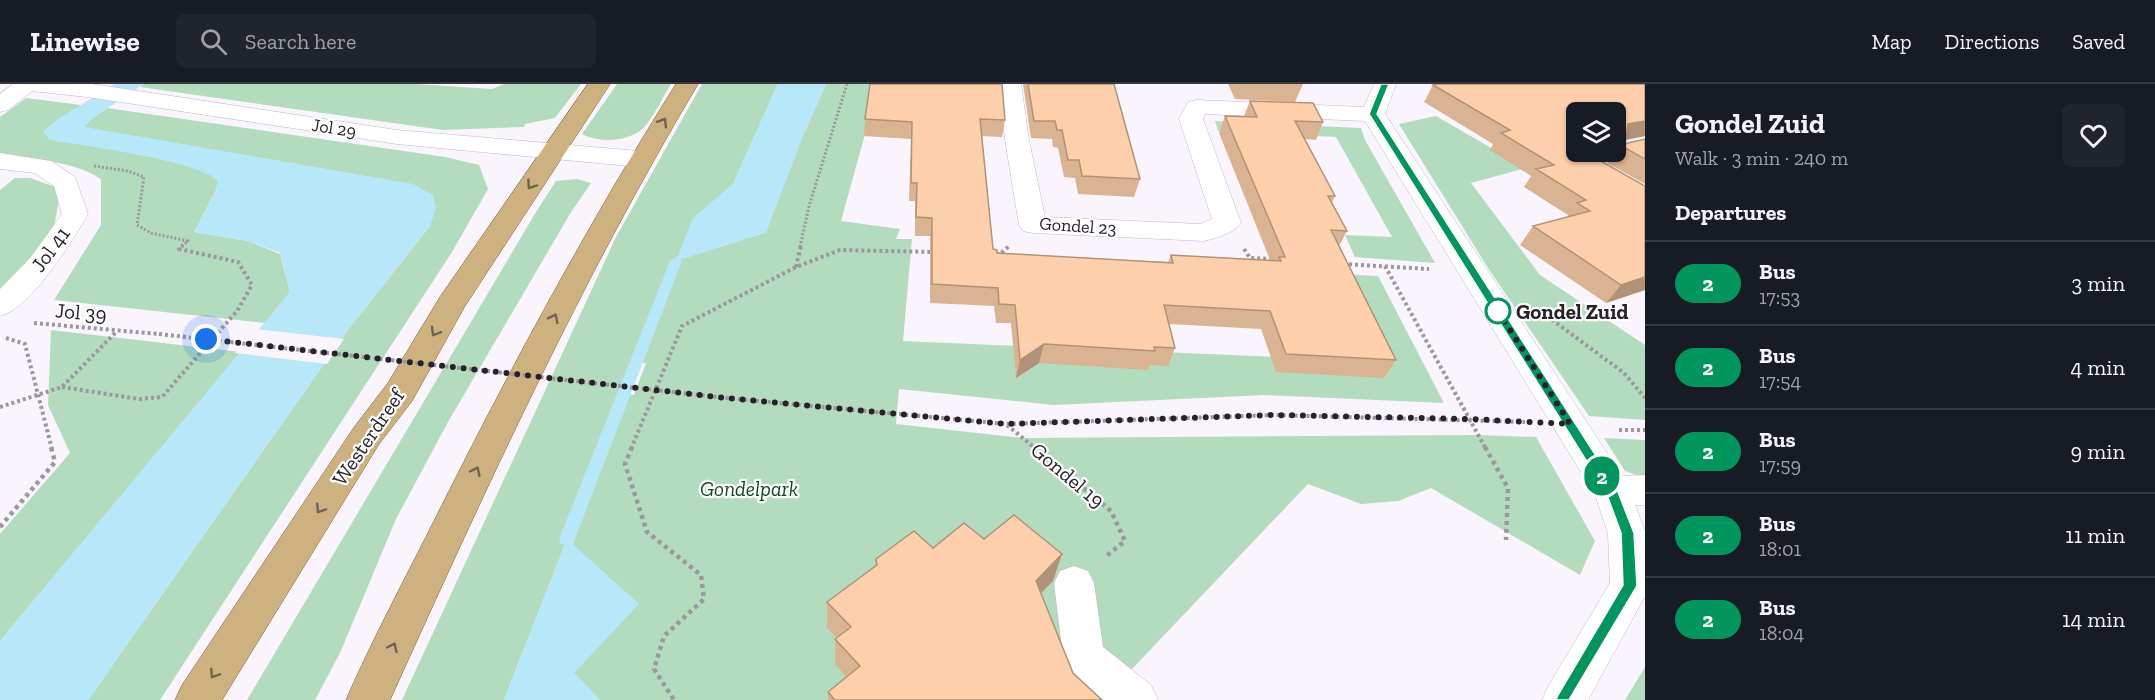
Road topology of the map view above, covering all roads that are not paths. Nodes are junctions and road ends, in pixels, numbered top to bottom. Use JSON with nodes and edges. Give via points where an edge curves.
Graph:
{"nodes":[{"id":1,"x":29,"y":84,"type":"edge"},
{"id":2,"x":599,"y":84,"type":"edge"},
{"id":3,"x":687,"y":84,"type":"edge"},
{"id":4,"x":1010,"y":84,"type":"edge"},
{"id":5,"x":1385,"y":84,"type":"edge"},
{"id":6,"x":1191,"y":95,"type":"edge"},
{"id":7,"x":0,"y":105,"type":"edge"},
{"id":8,"x":1373,"y":114,"type":"junction"},
{"id":9,"x":553,"y":153,"type":"junction"},
{"id":10,"x":639,"y":159,"type":"junction"},
{"id":11,"x":0,"y":161,"type":"edge"},
{"id":12,"x":1584,"y":162,"type":"edge"},
{"id":13,"x":1645,"y":198,"type":"edge"},
{"id":14,"x":0,"y":306,"type":"edge"},
{"id":15,"x":1628,"y":490,"type":"edge"},
{"id":16,"x":1074,"y":583,"type":"road end"},
{"id":17,"x":197,"y":700,"type":"edge"},
{"id":18,"x":368,"y":700,"type":"edge"},
{"id":19,"x":1136,"y":700,"type":"edge"},
{"id":20,"x":1564,"y":700,"type":"edge"}],
"edges":[{"from":1,"to":7,"type":"street"},
{"from":1,"to":9,"type":"street","name":"Jol 29","via":[[397,137]]},
{"from":2,"to":9,"type":"main road","name":"Westerdreef"},
{"from":10,"to":3,"type":"main road","one_way":true},
{"from":4,"to":6,"type":"street","name":"Gondel 23","via":[[1033,225],[1204,233],[1227,223],[1191,118]]},
{"from":5,"to":8,"type":"street"},
{"from":6,"to":8,"type":"street"},
{"from":8,"to":15,"type":"street","via":[[1570,424]]},
{"from":9,"to":10,"type":"street","name":"Jol 29"},
{"from":9,"to":17,"type":"main road","name":"Westerdreef","one_way":true,"via":[[451,304],[400,392],[367,435]]},
{"from":18,"to":10,"type":"main road","one_way":true,"via":[[486,450]]},
{"from":11,"to":14,"type":"street","name":"Jol 41","via":[[42,166],[66,182],[75,214],[23,285]]},
{"from":12,"to":13,"type":"street"},
{"from":15,"to":20,"type":"street","via":[[1630,586]]},
{"from":16,"to":19,"type":"street","via":[[1084,657]]}]}
